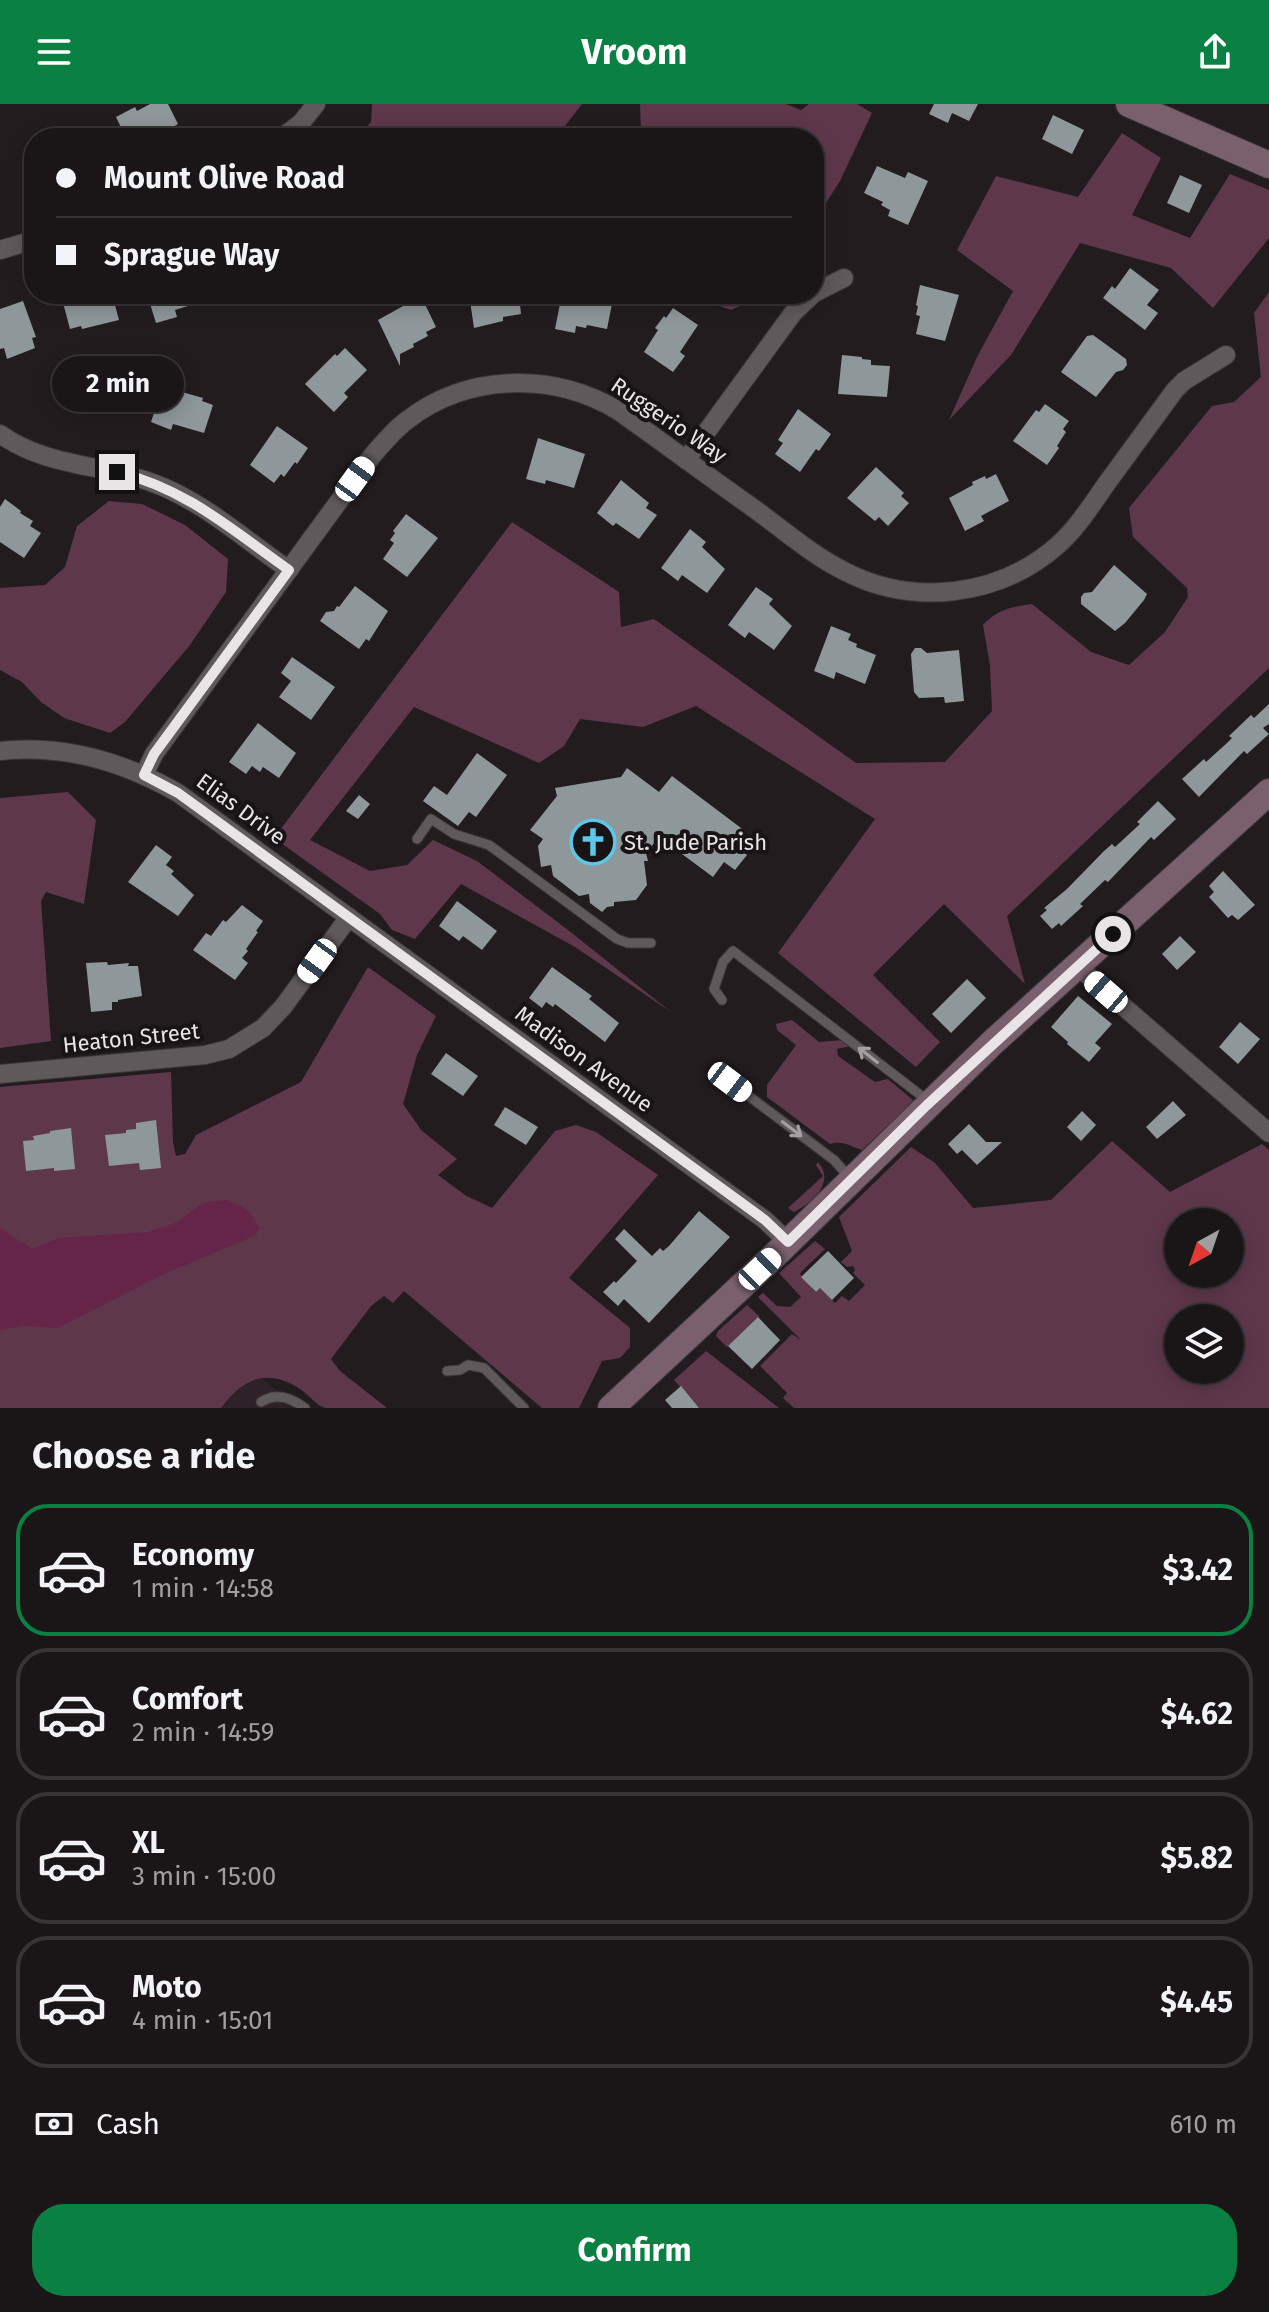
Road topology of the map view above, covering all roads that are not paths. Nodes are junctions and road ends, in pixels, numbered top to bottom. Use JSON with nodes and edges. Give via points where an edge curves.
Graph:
{"nodes":[{"id":1,"x":316,"y":104,"type":"edge"},
{"id":2,"x":1129,"y":104,"type":"edge"},
{"id":3,"x":294,"y":128,"type":"edge"},
{"id":4,"x":1269,"y":165,"type":"edge"},
{"id":5,"x":24,"y":243,"type":"edge"},
{"id":6,"x":0,"y":250,"type":"edge"},
{"id":7,"x":844,"y":278,"type":"dead end"},
{"id":8,"x":824,"y":288,"type":"edge"},
{"id":9,"x":802,"y":304,"type":"edge"},
{"id":10,"x":1226,"y":355,"type":"dead end"},
{"id":11,"x":0,"y":434,"type":"edge"},
{"id":12,"x":686,"y":460,"type":"junction"},
{"id":13,"x":289,"y":570,"type":"junction"},
{"id":14,"x":0,"y":751,"type":"edge"},
{"id":15,"x":144,"y":775,"type":"junction"},
{"id":16,"x":1269,"y":792,"type":"edge"},
{"id":17,"x":417,"y":839,"type":"dead end"},
{"id":18,"x":349,"y":917,"type":"junction"},
{"id":19,"x":651,"y":943,"type":"dead end"},
{"id":20,"x":1077,"y":966,"type":"junction"},
{"id":21,"x":722,"y":1000,"type":"dead end"},
{"id":22,"x":0,"y":1074,"type":"edge"},
{"id":23,"x":730,"y":1082,"type":"dead end"},
{"id":24,"x":929,"y":1103,"type":"junction"},
{"id":25,"x":1269,"y":1133,"type":"edge"},
{"id":26,"x":852,"y":1179,"type":"junction"},
{"id":27,"x":788,"y":1242,"type":"junction"},
{"id":28,"x":447,"y":1371,"type":"dead end"},
{"id":29,"x":261,"y":1402,"type":"dead end"},
{"id":30,"x":305,"y":1408,"type":"edge"},
{"id":31,"x":524,"y":1408,"type":"edge"},
{"id":32,"x":611,"y":1408,"type":"edge"}],
"edges":[{"from":1,"to":3,"type":"street"},
{"from":2,"to":4,"type":"main road"},
{"from":5,"to":6,"type":"street"},
{"from":7,"to":8,"type":"street"},
{"from":9,"to":12,"type":"street"},
{"from":10,"to":12,"type":"street","name":"Ruggerio Way","via":[[1175,390],[1059,544],[1010,576],[965,590],[911,592],[856,577]]},
{"from":11,"to":13,"type":"street","via":[[62,463],[130,475],[180,495]]},
{"from":12,"to":13,"type":"street","name":"Ruggerio Way","via":[[617,410],[580,392],[533,383],[482,386],[431,404],[388,437]]},
{"from":13,"to":15,"type":"street","name":"Ruggerio Way"},
{"from":14,"to":15,"type":"street","name":"Elias Drive","via":[[82,755]]},
{"from":15,"to":18,"type":"street","name":"Elias Drive","via":[[178,793]]},
{"from":16,"to":20,"type":"main road"},
{"from":17,"to":19,"type":"lane","via":[[431,819],[454,834],[489,845],[613,937]]},
{"from":18,"to":22,"type":"street","name":"Heaton Street","via":[[273,1018],[229,1049]]},
{"from":18,"to":27,"type":"street","name":"Madison Avenue"},
{"from":20,"to":24,"type":"main road"},
{"from":20,"to":25,"type":"street"},
{"from":24,"to":21,"type":"lane","one_way":true,"via":[[733,951],[723,962],[714,989]]},
{"from":23,"to":26,"type":"lane","one_way":true},
{"from":24,"to":26,"type":"main road"},
{"from":26,"to":27,"type":"main road"},
{"from":27,"to":32,"type":"main road"},
{"from":28,"to":31,"type":"lane","via":[[468,1365],[484,1368]]},
{"from":29,"to":30,"type":"lane","via":[[283,1397]]}]}
